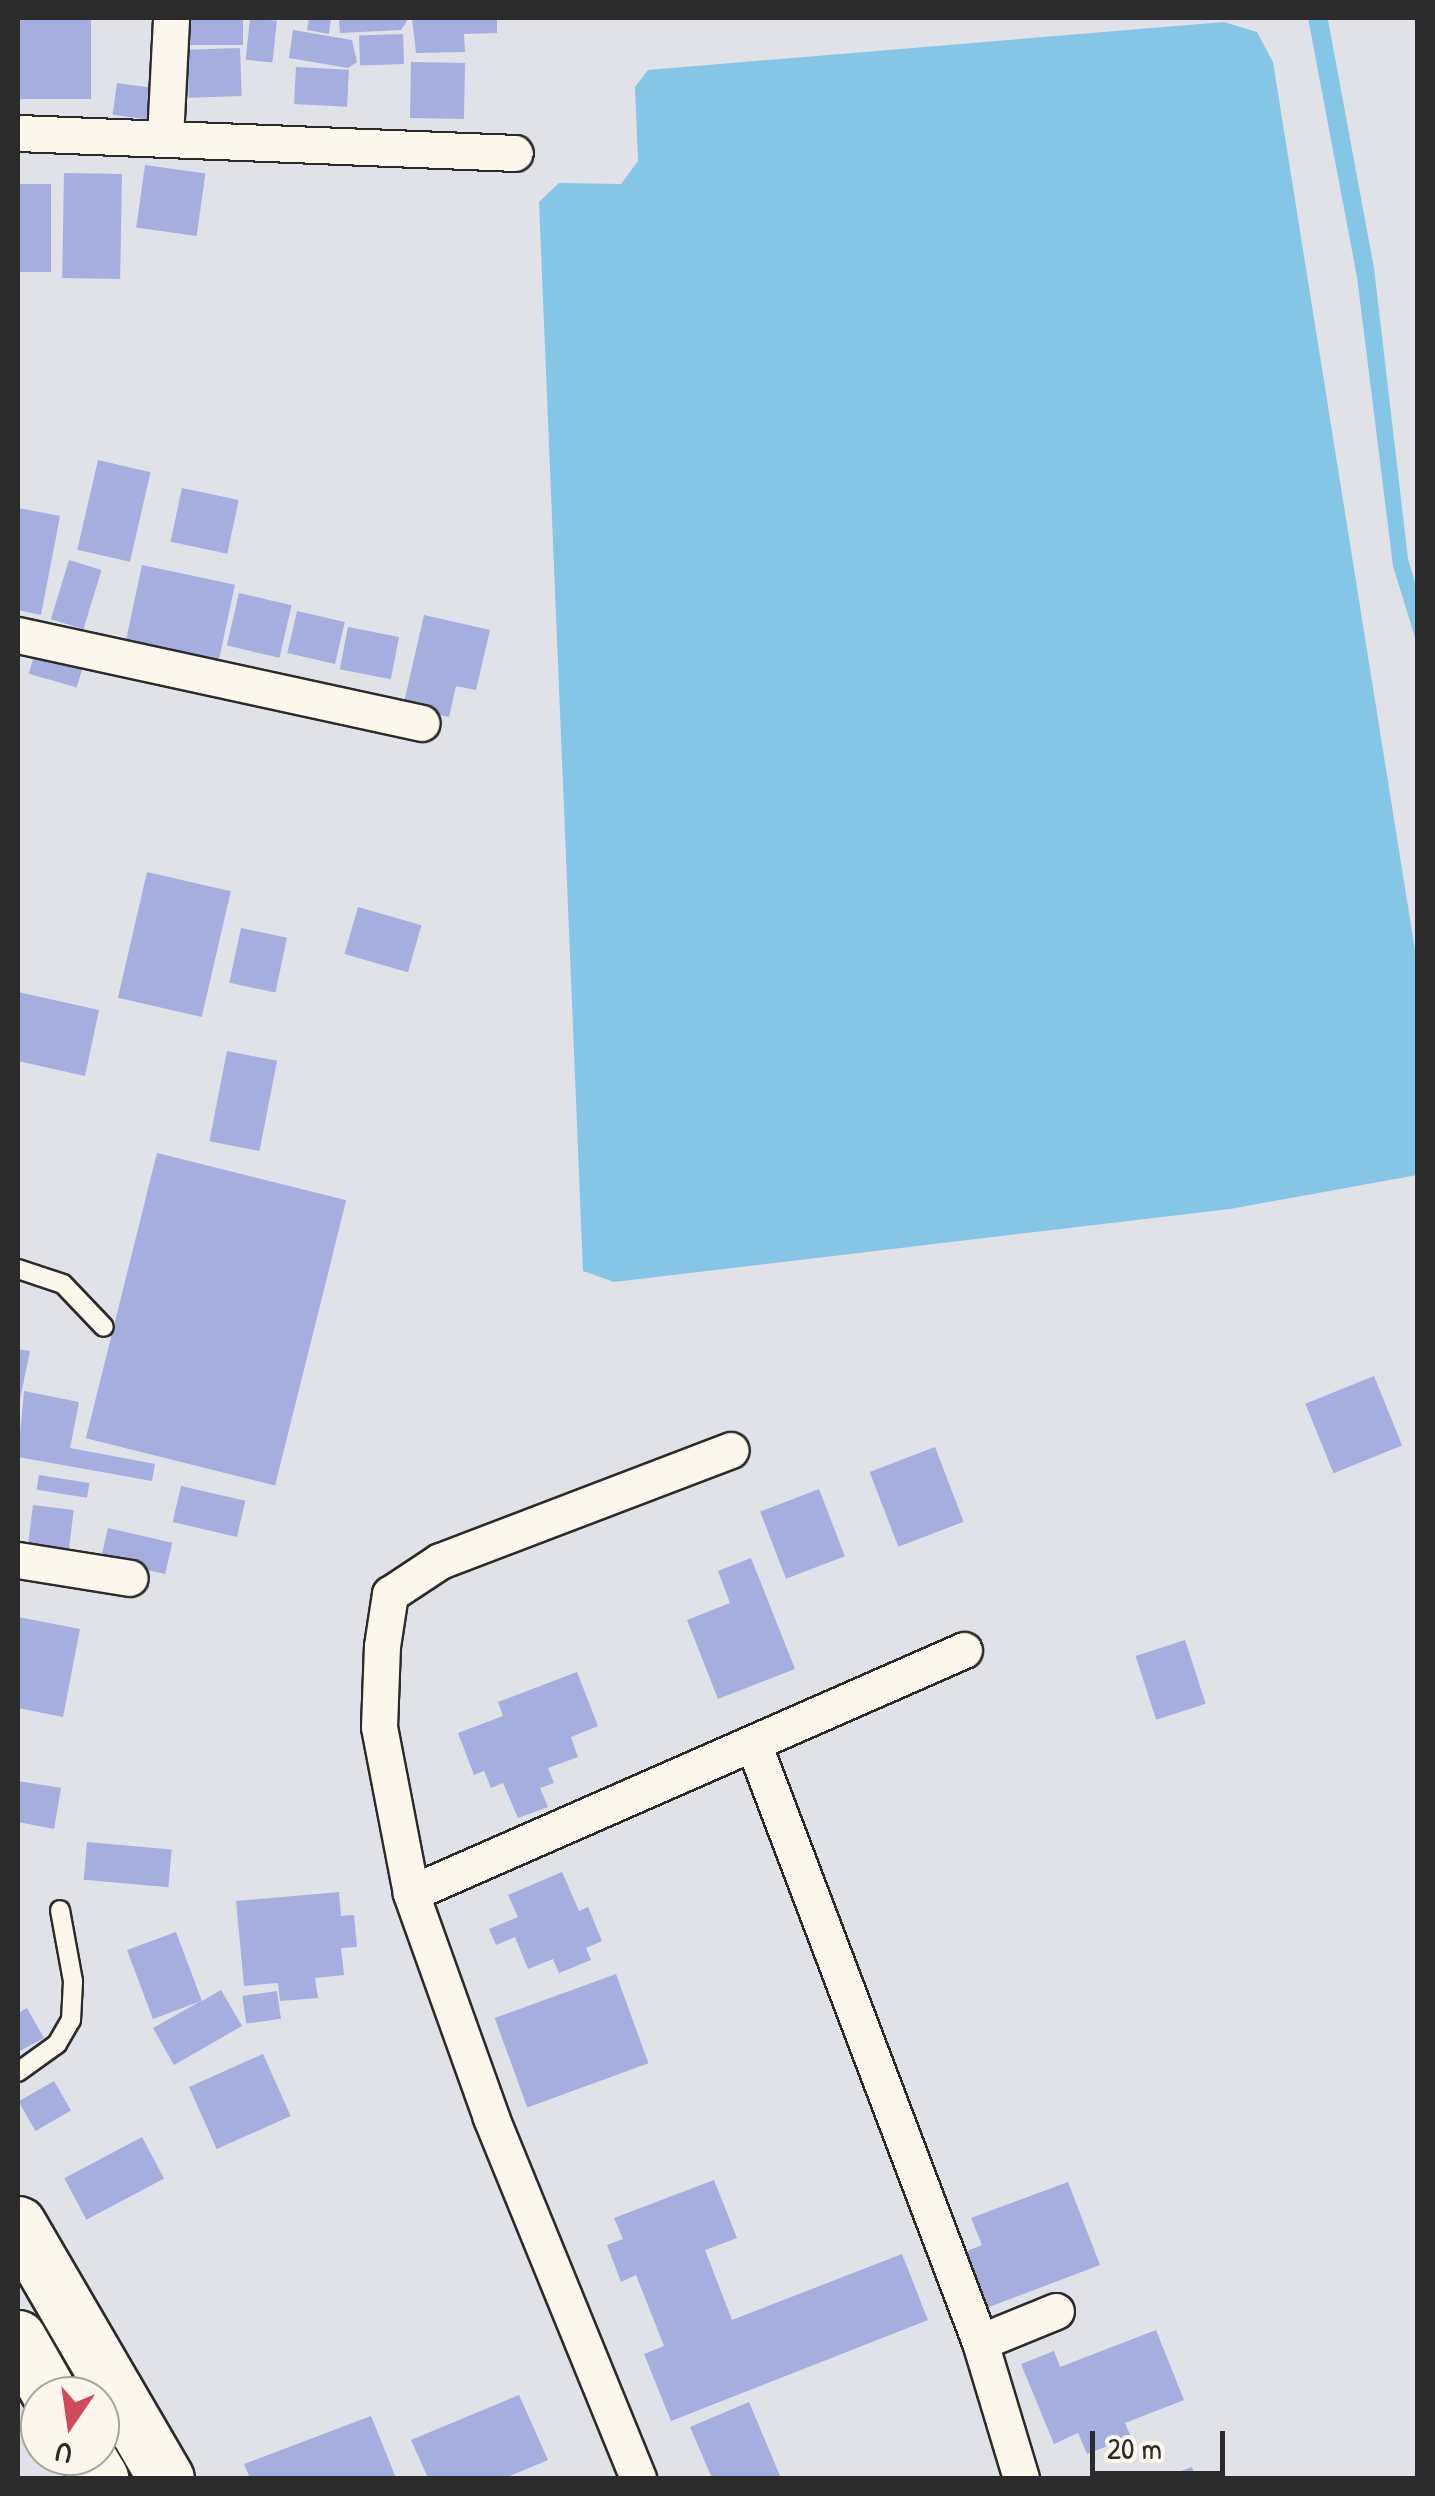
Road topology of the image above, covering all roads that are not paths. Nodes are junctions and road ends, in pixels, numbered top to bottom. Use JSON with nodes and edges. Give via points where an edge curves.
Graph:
{"nodes":[{"id":1,"x":171,"y":18,"type":"edge"},
{"id":2,"x":18,"y":133,"type":"edge"},
{"id":3,"x":166,"y":138,"type":"junction"},
{"id":4,"x":515,"y":154,"type":"dead end"},
{"id":5,"x":18,"y":635,"type":"edge"},
{"id":6,"x":422,"y":723,"type":"dead end"},
{"id":7,"x":18,"y":1270,"type":"edge"},
{"id":8,"x":104,"y":1326,"type":"dead end"},
{"id":9,"x":730,"y":1450,"type":"dead end"},
{"id":10,"x":18,"y":1560,"type":"edge"},
{"id":11,"x":130,"y":1578,"type":"dead end"},
{"id":12,"x":964,"y":1650,"type":"dead end"},
{"id":13,"x":753,"y":1743,"type":"junction"},
{"id":14,"x":412,"y":1893,"type":"junction"},
{"id":15,"x":60,"y":1910,"type":"dead end"},
{"id":16,"x":18,"y":2072,"type":"edge"},
{"id":17,"x":18,"y":2224,"type":"edge"},
{"id":18,"x":1056,"y":2311,"type":"dead end"},
{"id":19,"x":18,"y":2338,"type":"edge"},
{"id":20,"x":980,"y":2342,"type":"junction"},
{"id":21,"x":40,"y":2376,"type":"edge"},
{"id":22,"x":166,"y":2478,"type":"edge"},
{"id":23,"x":638,"y":2478,"type":"edge"},
{"id":24,"x":1021,"y":2478,"type":"edge"}],
"edges":[{"from":1,"to":3,"type":"street"},
{"from":2,"to":3,"type":"street"},
{"from":3,"to":4,"type":"street"},
{"from":5,"to":6,"type":"street"},
{"from":7,"to":8,"type":"lane","via":[[63,1284]]},
{"from":9,"to":14,"type":"street","via":[[440,1561],[390,1594],[380,1727]]},
{"from":10,"to":11,"type":"street"},
{"from":12,"to":13,"type":"street"},
{"from":13,"to":14,"type":"street"},
{"from":13,"to":20,"type":"street"},
{"from":14,"to":23,"type":"street","via":[[491,2118]]},
{"from":15,"to":16,"type":"lane","via":[[74,1981],[72,2020],[57,2044]]},
{"from":17,"to":22,"type":"highway"},
{"from":18,"to":20,"type":"street"},
{"from":19,"to":21,"type":"highway"},
{"from":20,"to":24,"type":"street"}]}
